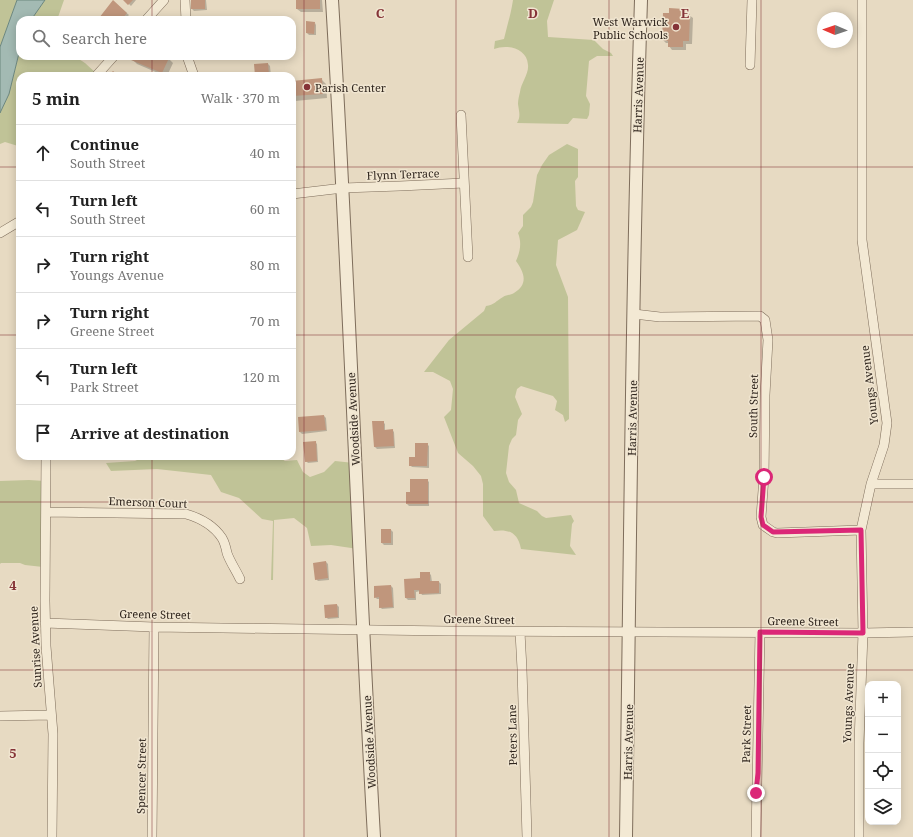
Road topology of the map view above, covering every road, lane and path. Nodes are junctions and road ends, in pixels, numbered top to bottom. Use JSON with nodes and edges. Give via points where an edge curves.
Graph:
{"nodes":[{"id":1,"x":164,"y":0,"type":"edge"},
{"id":2,"x":185,"y":0,"type":"edge"},
{"id":3,"x":332,"y":0,"type":"edge"},
{"id":4,"x":640,"y":0,"type":"edge"},
{"id":5,"x":752,"y":0,"type":"edge"},
{"id":6,"x":862,"y":0,"type":"edge"},
{"id":7,"x":150,"y":16,"type":"edge"},
{"id":8,"x":186,"y":16,"type":"edge"},
{"id":9,"x":110,"y":60,"type":"edge"},
{"id":10,"x":188,"y":60,"type":"edge"},
{"id":11,"x":750,"y":64,"type":"dead end"},
{"id":12,"x":100,"y":72,"type":"edge"},
{"id":13,"x":193,"y":72,"type":"edge"},
{"id":14,"x":460,"y":115,"type":"dead end"},
{"id":15,"x":464,"y":183,"type":"junction"},
{"id":16,"x":342,"y":188,"type":"junction"},
{"id":17,"x":296,"y":194,"type":"edge"},
{"id":18,"x":16,"y":223,"type":"edge"},
{"id":19,"x":0,"y":233,"type":"edge"},
{"id":20,"x":468,"y":257,"type":"dead end"},
{"id":21,"x":634,"y":314,"type":"junction"},
{"id":22,"x":46,"y":460,"type":"edge"},
{"id":23,"x":870,"y":484,"type":"junction"},
{"id":24,"x":913,"y":484,"type":"edge"},
{"id":25,"x":46,"y":512,"type":"junction"},
{"id":26,"x":861,"y":530,"type":"junction"},
{"id":27,"x":240,"y":578,"type":"dead end"},
{"id":28,"x":45,"y":623,"type":"junction"},
{"id":29,"x":154,"y":627,"type":"junction"},
{"id":30,"x":364,"y":629,"type":"junction"},
{"id":31,"x":520,"y":632,"type":"junction"},
{"id":32,"x":629,"y":632,"type":"junction"},
{"id":33,"x":760,"y":632,"type":"junction"},
{"id":34,"x":913,"y":632,"type":"edge"},
{"id":35,"x":863,"y":633,"type":"junction"},
{"id":36,"x":51,"y":715,"type":"junction"},
{"id":37,"x":0,"y":716,"type":"edge"},
{"id":38,"x":52,"y":837,"type":"edge"},
{"id":39,"x":152,"y":837,"type":"edge"},
{"id":40,"x":374,"y":837,"type":"edge"},
{"id":41,"x":527,"y":837,"type":"edge"},
{"id":42,"x":626,"y":837,"type":"edge"},
{"id":43,"x":756,"y":837,"type":"edge"},
{"id":44,"x":859,"y":837,"type":"edge"}],
"edges":[{"from":1,"to":7,"type":"street"},
{"from":2,"to":8,"type":"street"},
{"from":3,"to":16,"type":"street","name":"Woodside Avenue"},
{"from":4,"to":21,"type":"street","name":"Harris Avenue","via":[[634,206]]},
{"from":5,"to":11,"type":"street"},
{"from":6,"to":23,"type":"street","name":"Youngs Avenue","via":[[862,240],[887,423],[884,445]]},
{"from":9,"to":12,"type":"street"},
{"from":10,"to":13,"type":"street"},
{"from":14,"to":15,"type":"street"},
{"from":15,"to":16,"type":"street","name":"Flynn Terrace"},
{"from":15,"to":20,"type":"street"},
{"from":16,"to":17,"type":"street","name":"Flynn Terrace"},
{"from":16,"to":30,"type":"street","name":"Woodside Avenue"},
{"from":18,"to":19,"type":"street"},
{"from":21,"to":26,"type":"street","name":"South Street","via":[[660,317],[760,316],[765,320],[768,340],[761,517],[763,525],[773,532]]},
{"from":21,"to":32,"type":"street","name":"Harris Avenue"},
{"from":22,"to":25,"type":"street","name":"Sunrise Avenue"},
{"from":23,"to":24,"type":"street"},
{"from":23,"to":26,"type":"street","name":"Youngs Avenue"},
{"from":25,"to":27,"type":"street","name":"Emerson Court","via":[[186,514],[196,517],[222,538],[227,554]]},
{"from":25,"to":28,"type":"street","name":"Sunrise Avenue"},
{"from":26,"to":35,"type":"street","name":"Youngs Avenue"},
{"from":28,"to":29,"type":"street","name":"Greene Street"},
{"from":28,"to":36,"type":"street","name":"Sunrise Avenue"},
{"from":29,"to":30,"type":"street","name":"Greene Street"},
{"from":29,"to":39,"type":"street","name":"Spencer Street"},
{"from":30,"to":31,"type":"street","name":"Greene Street"},
{"from":30,"to":40,"type":"street","name":"Woodside Avenue"},
{"from":31,"to":32,"type":"street","name":"Greene Street"},
{"from":31,"to":41,"type":"street","name":"Peters Lane"},
{"from":32,"to":33,"type":"street","name":"Greene Street"},
{"from":32,"to":42,"type":"street","name":"Harris Avenue"},
{"from":33,"to":35,"type":"street","name":"Greene Street"},
{"from":33,"to":43,"type":"street","name":"Park Street"},
{"from":34,"to":35,"type":"street","name":"Greene Street"},
{"from":35,"to":44,"type":"street","name":"Youngs Avenue"},
{"from":36,"to":37,"type":"street"},
{"from":36,"to":38,"type":"street","name":"Sunrise Avenue"}]}
